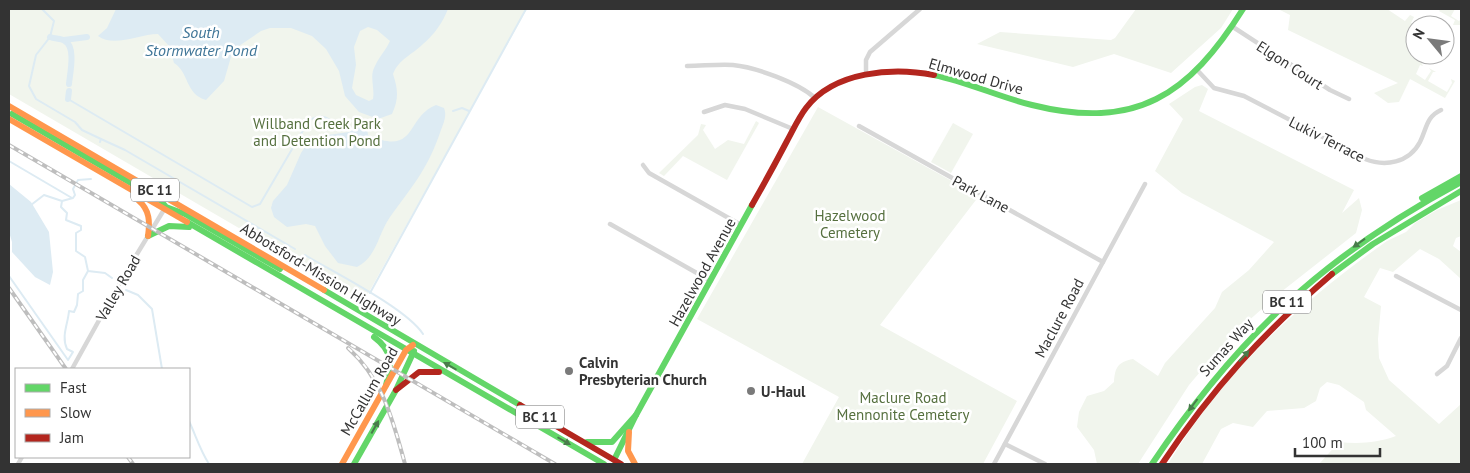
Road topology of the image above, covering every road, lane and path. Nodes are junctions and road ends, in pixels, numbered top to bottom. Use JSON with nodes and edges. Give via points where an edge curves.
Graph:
{"nodes":[{"id":1,"x":920,"y":9,"type":"edge"},
{"id":2,"x":1243,"y":9,"type":"edge"},
{"id":3,"x":1233,"y":27,"type":"junction"},
{"id":4,"x":687,"y":66,"type":"dead end"},
{"id":5,"x":1199,"y":72,"type":"junction"},
{"id":6,"x":866,"y":75,"type":"junction"},
{"id":7,"x":815,"y":98,"type":"junction"},
{"id":8,"x":1349,"y":99,"type":"dead end"},
{"id":9,"x":9,"y":106,"type":"edge"},
{"id":10,"x":1441,"y":110,"type":"dead end"},
{"id":11,"x":9,"y":112,"type":"edge"},
{"id":12,"x":704,"y":112,"type":"dead end"},
{"id":13,"x":9,"y":119,"type":"edge"},
{"id":14,"x":858,"y":126,"type":"dead end"},
{"id":15,"x":794,"y":129,"type":"junction"},
{"id":16,"x":643,"y":165,"type":"dead end"},
{"id":17,"x":88,"y":167,"type":"junction"},
{"id":18,"x":1461,"y":176,"type":"edge"},
{"id":19,"x":1461,"y":182,"type":"edge"},
{"id":20,"x":1145,"y":184,"type":"dead end"},
{"id":21,"x":1461,"y":192,"type":"edge"},
{"id":22,"x":165,"y":208,"type":"junction"},
{"id":23,"x":610,"y":224,"type":"dead end"},
{"id":24,"x":741,"y":225,"type":"junction"},
{"id":25,"x":202,"y":232,"type":"junction"},
{"id":26,"x":1373,"y":233,"type":"junction"},
{"id":27,"x":148,"y":236,"type":"junction"},
{"id":28,"x":1103,"y":262,"type":"junction"},
{"id":29,"x":1396,"y":276,"type":"dead end"},
{"id":30,"x":300,"y":278,"type":"junction"},
{"id":31,"x":711,"y":281,"type":"junction"},
{"id":32,"x":293,"y":286,"type":"junction"},
{"id":33,"x":1461,"y":310,"type":"edge"},
{"id":34,"x":1461,"y":338,"type":"edge"},
{"id":35,"x":414,"y":345,"type":"junction"},
{"id":36,"x":406,"y":350,"type":"junction"},
{"id":37,"x":414,"y":355,"type":"junction"},
{"id":38,"x":73,"y":368,"type":"edge"},
{"id":39,"x":1437,"y":374,"type":"dead end"},
{"id":40,"x":448,"y":375,"type":"junction"},
{"id":41,"x":386,"y":385,"type":"junction"},
{"id":42,"x":396,"y":390,"type":"junction"},
{"id":43,"x":636,"y":415,"type":"junction"},
{"id":44,"x":629,"y":432,"type":"junction"},
{"id":45,"x":582,"y":441,"type":"junction"},
{"id":46,"x":1005,"y":444,"type":"junction"},
{"id":47,"x":614,"y":460,"type":"junction"},
{"id":48,"x":602,"y":463,"type":"edge"},
{"id":49,"x":342,"y":464,"type":"edge"},
{"id":50,"x":354,"y":464,"type":"edge"},
{"id":51,"x":621,"y":464,"type":"edge"},
{"id":52,"x":635,"y":464,"type":"edge"},
{"id":53,"x":994,"y":464,"type":"edge"},
{"id":54,"x":1044,"y":464,"type":"edge"},
{"id":55,"x":1152,"y":464,"type":"edge"},
{"id":56,"x":1162,"y":464,"type":"edge"}],
"edges":[{"from":1,"to":6,"type":"street","via":[[870,52],[866,60]]},
{"from":2,"to":3,"type":"main road"},
{"from":3,"to":5,"type":"main road"},
{"from":3,"to":8,"type":"street","name":"Elgon Court"},
{"from":4,"to":7,"type":"street","via":[[735,65],[757,70],[807,91]]},
{"from":5,"to":6,"type":"main road","name":"Elmwood Drive","via":[[1158,100],[1127,110],[1094,115],[1058,112],[922,72]]},
{"from":5,"to":10,"type":"street","name":"Lukiv Terrace","via":[[1214,88],[1244,96],[1365,159],[1380,163],[1400,160],[1411,153],[1420,143],[1427,122]]},
{"from":6,"to":7,"type":"main road","name":"Elmwood Drive","via":[[838,82]]},
{"from":7,"to":15,"type":"main road","name":"Hazelwood Avenue"},
{"from":9,"to":30,"type":"main road","name":"Abbotsford-Mission Highway","number":"BC 11","via":[[204,218]]},
{"from":11,"to":22,"type":"main road","via":[[160,200]]},
{"from":12,"to":15,"type":"street","via":[[725,105],[745,109]]},
{"from":13,"to":17,"type":"main road","name":"Abbotsford-Mission Highway","number":"BC 11"},
{"from":14,"to":28,"type":"street","name":"Park Lane"},
{"from":15,"to":24,"type":"main road","name":"Hazelwood Avenue"},
{"from":16,"to":24,"type":"street","via":[[649,173]]},
{"from":17,"to":22,"type":"main road","name":"Abbotsford-Mission Highway","number":"BC 11"},
{"from":17,"to":27,"type":"main road","via":[[145,205],[149,216]]},
{"from":18,"to":26,"type":"main road","via":[[1400,212]]},
{"from":19,"to":26,"type":"main road","name":"Sumas Way","number":"BC 11"},
{"from":20,"to":28,"type":"street","name":"Maclure Road"},
{"from":56,"to":21,"type":"main road","name":"Sumas Way","number":"BC 11","one_way":true,"via":[[1215,390],[1282,317],[1358,254],[1436,204]]},
{"from":22,"to":25,"type":"main road","name":"Abbotsford-Mission Highway","number":"BC 11"},
{"from":22,"to":27,"type":"street","name":"Valley Road"},
{"from":22,"to":30,"type":"main road","via":[[185,214],[274,267]]},
{"from":23,"to":31,"type":"street"},
{"from":24,"to":31,"type":"main road","name":"Hazelwood Avenue"},
{"from":25,"to":27,"type":"main road","via":[[173,225]]},
{"from":25,"to":32,"type":"main road","name":"Abbotsford-Mission Highway","number":"BC 11"},
{"from":26,"to":55,"type":"main road","name":"Sumas Way","number":"BC 11","one_way":true,"via":[[1317,275],[1257,330],[1203,392]]},
{"from":27,"to":38,"type":"street","name":"Valley Road"},
{"from":28,"to":46,"type":"street","name":"Maclure Road"},
{"from":29,"to":33,"type":"street"},
{"from":30,"to":35,"type":"main road","name":"Abbotsford-Mission Highway","number":"BC 11"},
{"from":31,"to":43,"type":"main road","name":"Hazelwood Avenue"},
{"from":32,"to":36,"type":"main road","name":"Abbotsford-Mission Highway","number":"BC 11"},
{"from":32,"to":41,"type":"main road","via":[[388,347],[391,369]]},
{"from":34,"to":39,"type":"street","via":[[1447,366]]},
{"from":35,"to":36,"type":"main road","name":"McCallum Road"},
{"from":35,"to":37,"type":"main road","name":"McCallum Road"},
{"from":45,"to":35,"type":"main road","name":"Abbotsford-Mission Highway","number":"BC 11","one_way":true},
{"from":36,"to":37,"type":"main road","name":"Abbotsford-Mission Highway","number":"BC 11"},
{"from":36,"to":41,"type":"main road","name":"McCallum Road"},
{"from":37,"to":40,"type":"main road","name":"Abbotsford-Mission Highway","number":"BC 11"},
{"from":37,"to":42,"type":"main road","name":"McCallum Road"},
{"from":40,"to":42,"type":"main road","via":[[418,371]]},
{"from":40,"to":48,"type":"main road","name":"Abbotsford-Mission Highway","number":"BC 11","one_way":true},
{"from":41,"to":49,"type":"main road","name":"McCallum Road"},
{"from":50,"to":42,"type":"main road","name":"McCallum Road","one_way":true},
{"from":43,"to":44,"type":"main road","name":"Hazelwood Avenue"},
{"from":43,"to":45,"type":"main road","via":[[616,441],[604,444]]},
{"from":44,"to":47,"type":"main road","name":"Hazelwood Avenue"},
{"from":44,"to":52,"type":"main road","via":[[628,451]]},
{"from":45,"to":47,"type":"main road","name":"Abbotsford-Mission Highway","number":"BC 11"},
{"from":46,"to":53,"type":"street","name":"Maclure Road"},
{"from":46,"to":54,"type":"street"},
{"from":47,"to":48,"type":"main road"},
{"from":47,"to":51,"type":"main road","name":"Abbotsford-Mission Highway","number":"BC 11"}]}
